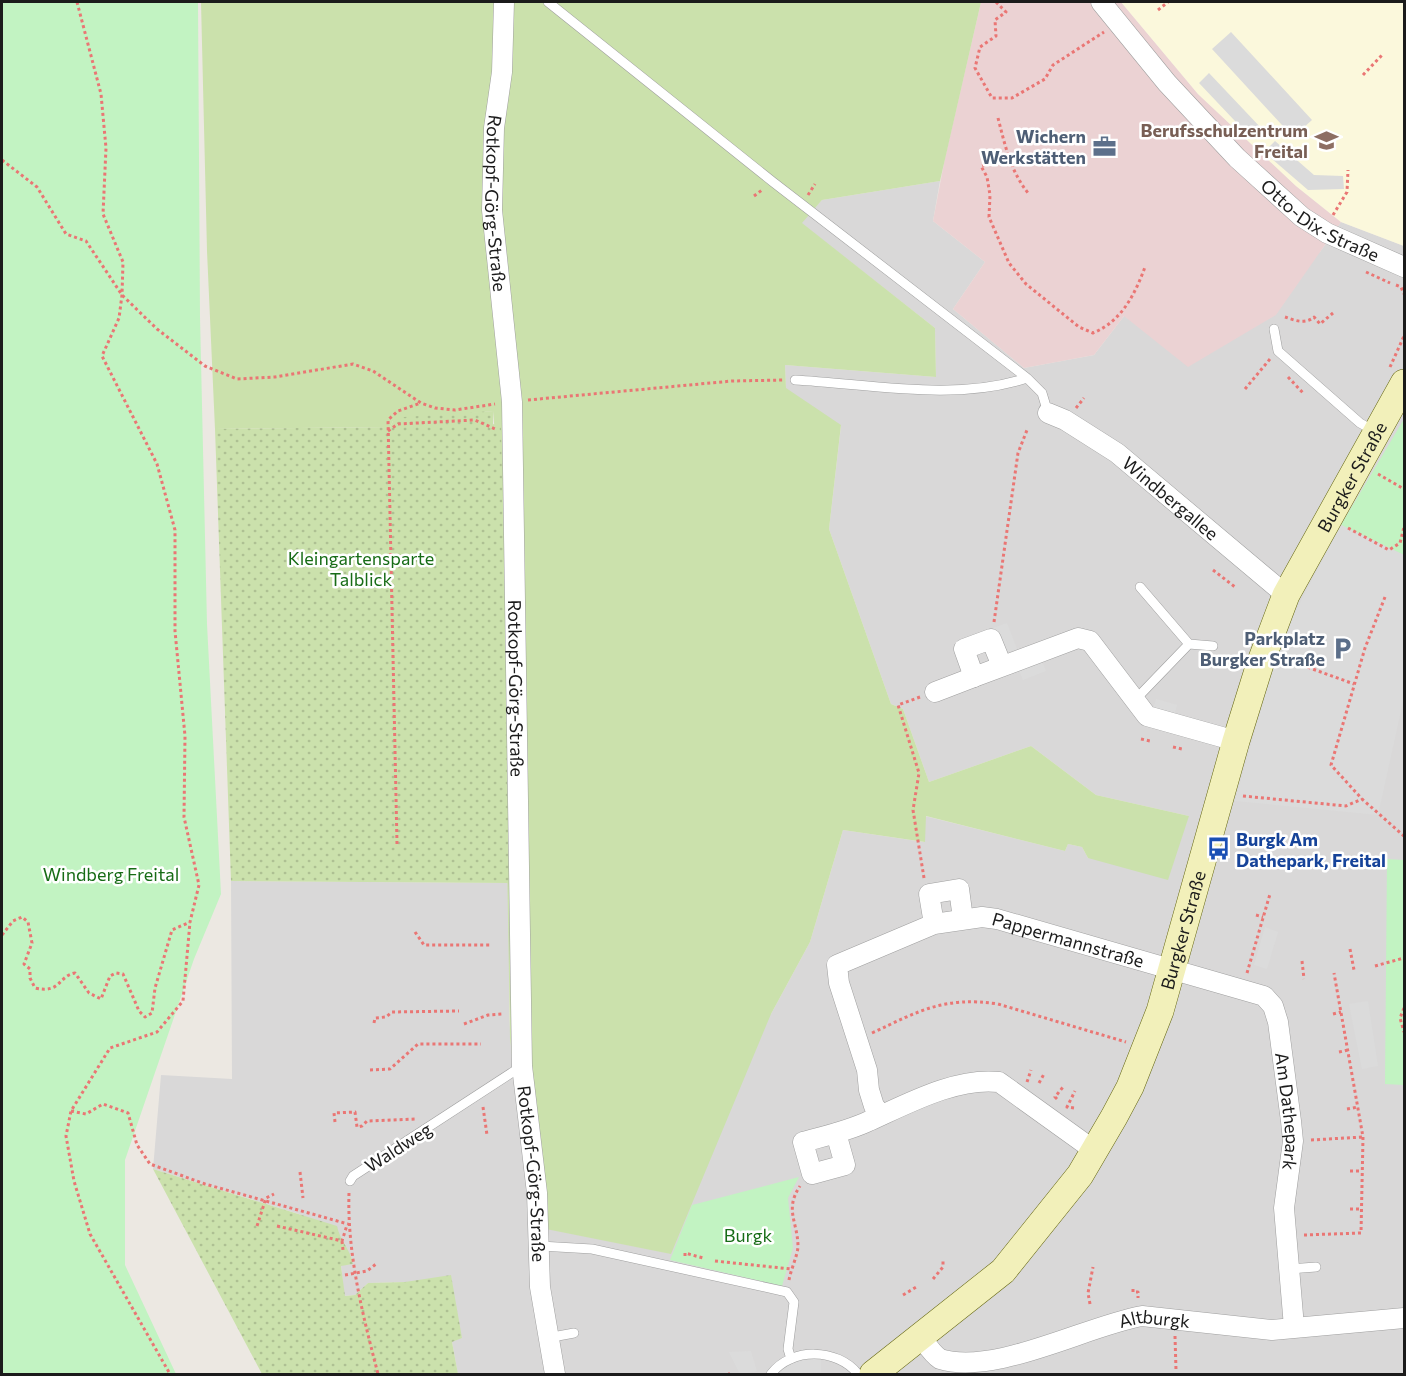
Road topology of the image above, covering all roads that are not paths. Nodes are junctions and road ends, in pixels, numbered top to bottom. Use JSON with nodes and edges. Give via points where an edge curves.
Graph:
{"nodes":[{"id":1,"x":504,"y":2,"type":"edge"},
{"id":2,"x":548,"y":2,"type":"edge"},
{"id":3,"x":1101,"y":2,"type":"edge"},
{"id":4,"x":1404,"y":267,"type":"edge"},
{"id":5,"x":1274,"y":329,"type":"dead end"},
{"id":6,"x":1027,"y":378,"type":"junction"},
{"id":7,"x":795,"y":380,"type":"road end"},
{"id":8,"x":1404,"y":383,"type":"edge"},
{"id":9,"x":1048,"y":413,"type":"joint"},
{"id":10,"x":1378,"y":433,"type":"junction"},
{"id":11,"x":1140,"y":587,"type":"dead end"},
{"id":12,"x":1286,"y":595,"type":"junction"},
{"id":13,"x":1189,"y":644,"type":"junction"},
{"id":14,"x":1213,"y":646,"type":"dead end"},
{"id":15,"x":1002,"y":666,"type":"junction"},
{"id":16,"x":974,"y":677,"type":"junction"},
{"id":17,"x":935,"y":692,"type":"dead end"},
{"id":18,"x":1135,"y":700,"type":"junction"},
{"id":19,"x":1236,"y":741,"type":"junction"},
{"id":20,"x":963,"y":919,"type":"junction"},
{"id":21,"x":934,"y":924,"type":"junction"},
{"id":22,"x":1173,"y":970,"type":"junction"},
{"id":23,"x":522,"y":1066,"type":"junction"},
{"id":24,"x":881,"y":1114,"type":"junction"},
{"id":25,"x":836,"y":1133,"type":"junction"},
{"id":26,"x":1095,"y":1151,"type":"junction"},
{"id":27,"x":350,"y":1181,"type":"road end"},
{"id":28,"x":540,"y":1246,"type":"junction"},
{"id":29,"x":1316,"y":1267,"type":"dead end"},
{"id":30,"x":1289,"y":1269,"type":"junction"},
{"id":31,"x":1404,"y":1318,"type":"edge"},
{"id":32,"x":1294,"y":1327,"type":"junction"},
{"id":33,"x":574,"y":1333,"type":"dead end"},
{"id":34,"x":547,"y":1338,"type":"junction"},
{"id":35,"x":922,"y":1338,"type":"junction"},
{"id":36,"x":791,"y":1359,"type":"junction"},
{"id":37,"x":982,"y":1370,"type":"edge"},
{"id":38,"x":555,"y":1374,"type":"edge"},
{"id":39,"x":771,"y":1374,"type":"edge"},
{"id":40,"x":858,"y":1374,"type":"edge"},
{"id":41,"x":873,"y":1374,"type":"edge"}],
"edges":[{"from":1,"to":23,"type":"street","name":"Rotkopf-Görg-Straße","via":[[492,210],[512,402],[513,1011]]},
{"from":2,"to":6,"type":"lane"},
{"from":3,"to":4,"type":"street","name":"Otto-Dix-Straße","via":[[1167,83],[1232,153],[1286,202],[1327,233]]},
{"from":5,"to":10,"type":"lane","via":[[1278,351],[1360,423]]},
{"from":6,"to":7,"type":"lane","via":[[949,390]]},
{"from":6,"to":9,"type":"lane","via":[[1042,393]]},
{"from":8,"to":10,"type":"main road","name":"Burgker Straße"},
{"from":9,"to":12,"type":"street","name":"Windbergallee","via":[[1117,453]]},
{"from":10,"to":12,"type":"main road","name":"Burgker Straße"},
{"from":11,"to":13,"type":"lane"},
{"from":12,"to":19,"type":"main road","name":"Burgker Straße"},
{"from":13,"to":14,"type":"lane"},
{"from":13,"to":18,"type":"lane"},
{"from":15,"to":16,"type":"street"},
{"from":15,"to":16,"type":"street","via":[[992,639],[963,649]]},
{"from":15,"to":18,"type":"street","via":[[1078,638],[1090,641]]},
{"from":16,"to":17,"type":"street"},
{"from":18,"to":19,"type":"street","via":[[1147,716]]},
{"from":19,"to":22,"type":"main road","name":"Burgker Straße"},
{"from":20,"to":21,"type":"street","name":"Pappermannstraße"},
{"from":20,"to":21,"type":"street","via":[[959,889],[929,894]]},
{"from":20,"to":22,"type":"street","name":"Pappermannstraße","via":[[997,919]]},
{"from":21,"to":24,"type":"street","name":"Pappermannstraße","via":[[837,965],[839,984],[867,1070],[869,1090]]},
{"from":22,"to":26,"type":"main road","name":"Burgker Straße","via":[[1148,1046]]},
{"from":22,"to":30,"type":"street","name":"Am Dathepark","via":[[1264,996],[1273,1005],[1293,1141],[1284,1208]]},
{"from":23,"to":27,"type":"lane","name":"Waldweg"},
{"from":23,"to":28,"type":"street","name":"Rotkopf-Görg-Straße"},
{"from":24,"to":25,"type":"street"},
{"from":24,"to":26,"type":"street","via":[[903,1103],[981,1080],[999,1082]]},
{"from":25,"to":25,"type":"street","via":[[803,1142],[812,1174],[845,1165]]},
{"from":26,"to":35,"type":"main road","name":"Burgker Straße","via":[[1060,1203],[1003,1271]]},
{"from":28,"to":34,"type":"street","name":"Rotkopf-Görg-Straße","via":[[540,1287]]},
{"from":28,"to":36,"type":"lane","via":[[592,1249],[787,1292],[794,1302],[788,1349]]},
{"from":29,"to":30,"type":"lane"},
{"from":30,"to":32,"type":"street","name":"Am Dathepark"},
{"from":31,"to":32,"type":"street","name":"Altburgk"},
{"from":32,"to":37,"type":"street","name":"Altburgk","via":[[1236,1328],[1142,1316]]},
{"from":33,"to":34,"type":"lane"},
{"from":34,"to":38,"type":"street","name":"Rotkopf-Görg-Straße"},
{"from":35,"to":37,"type":"street","name":"Altburgk","via":[[938,1358]]},
{"from":35,"to":41,"type":"main road","name":"Burgker Straße"},
{"from":36,"to":39,"type":"lane"},
{"from":36,"to":40,"type":"lane","via":[[806,1354],[830,1356],[848,1363]]}]}
